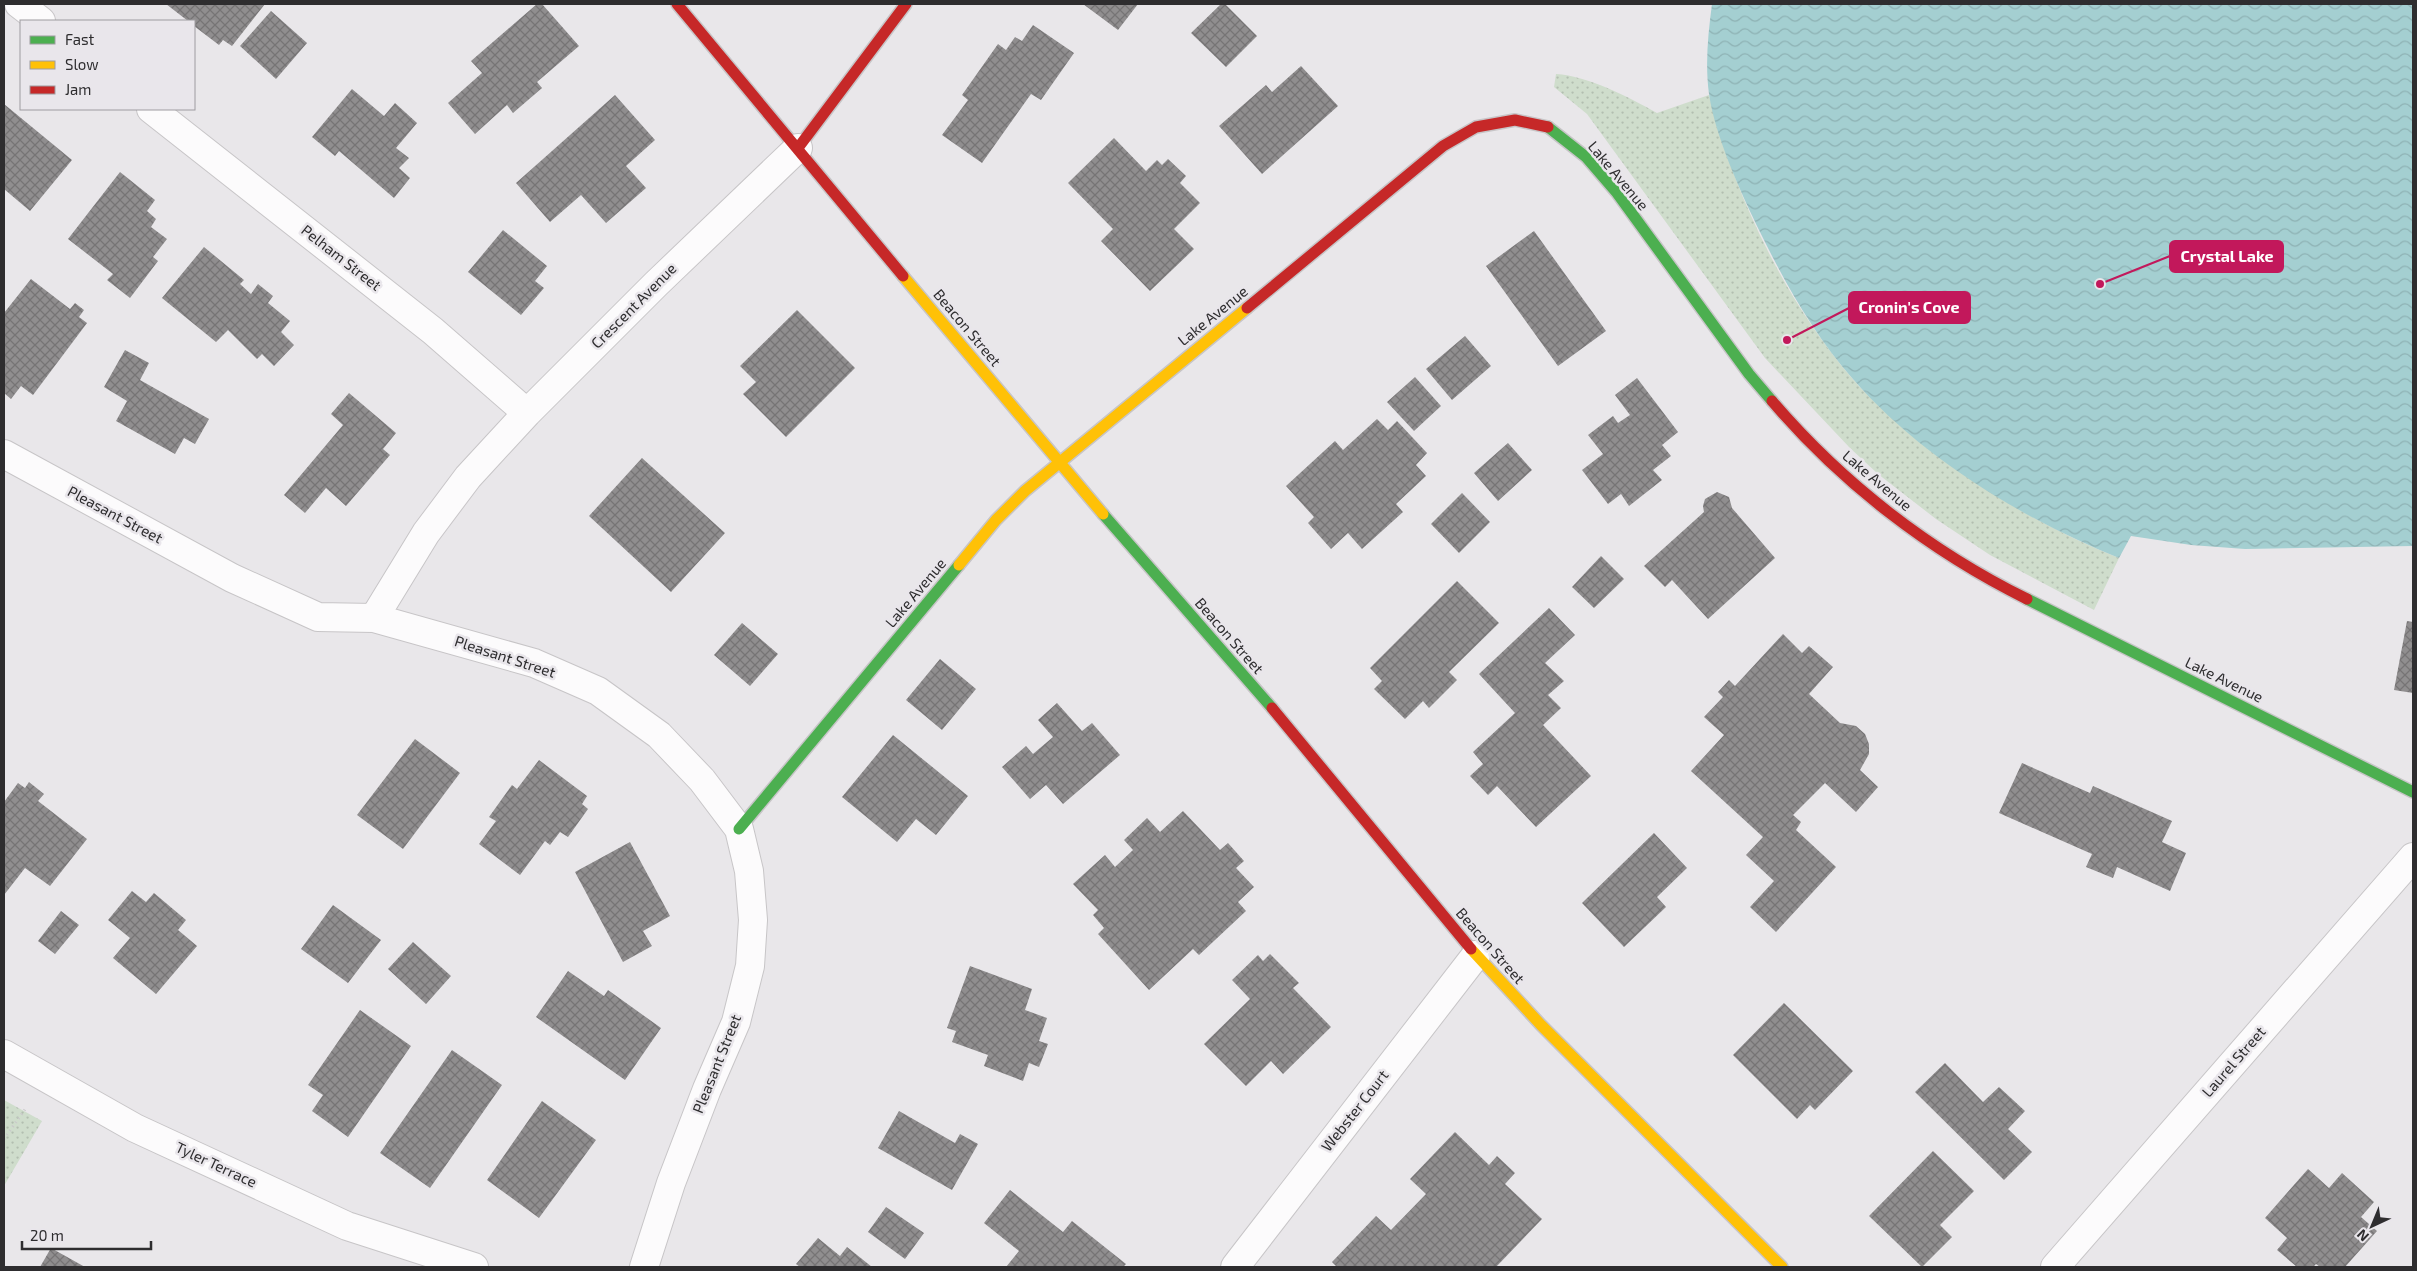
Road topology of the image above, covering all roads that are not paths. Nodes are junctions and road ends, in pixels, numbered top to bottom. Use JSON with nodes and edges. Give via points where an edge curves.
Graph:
{"nodes":[{"id":1,"x":19,"y":4,"type":"edge"},
{"id":2,"x":677,"y":4,"type":"edge"},
{"id":3,"x":906,"y":4,"type":"edge"},
{"id":4,"x":40,"y":20,"type":"edge"},
{"id":5,"x":152,"y":110,"type":"edge"},
{"id":6,"x":798,"y":148,"type":"junction"},
{"id":7,"x":527,"y":414,"type":"junction"},
{"id":8,"x":4,"y":454,"type":"edge"},
{"id":9,"x":1058,"y":462,"type":"junction"},
{"id":10,"x":374,"y":618,"type":"junction"},
{"id":11,"x":2413,"y":792,"type":"edge"},
{"id":12,"x":739,"y":828,"type":"junction"},
{"id":13,"x":2413,"y":858,"type":"edge"},
{"id":14,"x":1476,"y":955,"type":"junction"},
{"id":15,"x":4,"y":1054,"type":"edge"},
{"id":16,"x":443,"y":1262,"type":"edge"},
{"id":17,"x":474,"y":1267,"type":"edge"},
{"id":18,"x":641,"y":1267,"type":"edge"},
{"id":19,"x":1235,"y":1267,"type":"edge"},
{"id":20,"x":1782,"y":1267,"type":"edge"},
{"id":21,"x":2055,"y":1267,"type":"edge"}],
"edges":[{"from":1,"to":4,"type":"street"},
{"from":2,"to":6,"type":"street","name":"Beacon Street"},
{"from":3,"to":6,"type":"street","name":"Crescent Avenue"},
{"from":5,"to":7,"type":"street","name":"Pelham Street","via":[[433,331]]},
{"from":6,"to":7,"type":"street","name":"Crescent Avenue","via":[[662,277]]},
{"from":6,"to":9,"type":"street","name":"Beacon Street"},
{"from":7,"to":10,"type":"street","name":"Crescent Avenue","via":[[468,477],[426,533]]},
{"from":8,"to":10,"type":"street","name":"Pleasant Street","via":[[232,578],[318,617]]},
{"from":9,"to":11,"type":"street","name":"Lake Avenue","via":[[1443,146],[1476,126],[1515,120],[1549,127],[1586,157],[1617,193],[1744,367],[1797,430],[1844,476],[1923,538],[1990,581]]},
{"from":9,"to":12,"type":"street","name":"Lake Avenue","via":[[996,520]]},
{"from":9,"to":14,"type":"street","name":"Beacon Street","via":[[1273,710]]},
{"from":10,"to":12,"type":"street","name":"Pleasant Street","via":[[534,663],[598,691],[659,735],[702,780]]},
{"from":12,"to":18,"type":"street","name":"Pleasant Street","via":[[749,871],[753,920],[750,966],[736,1022],[706,1089]]},
{"from":13,"to":21,"type":"street","name":"Laurel Street"},
{"from":14,"to":19,"type":"street","name":"Webster Court"},
{"from":14,"to":20,"type":"street","name":"Beacon Street"},
{"from":15,"to":16,"type":"street","name":"Tyler Terrace","via":[[135,1128],[347,1226]]},
{"from":16,"to":17,"type":"street","name":"Tyler Terrace"}]}
